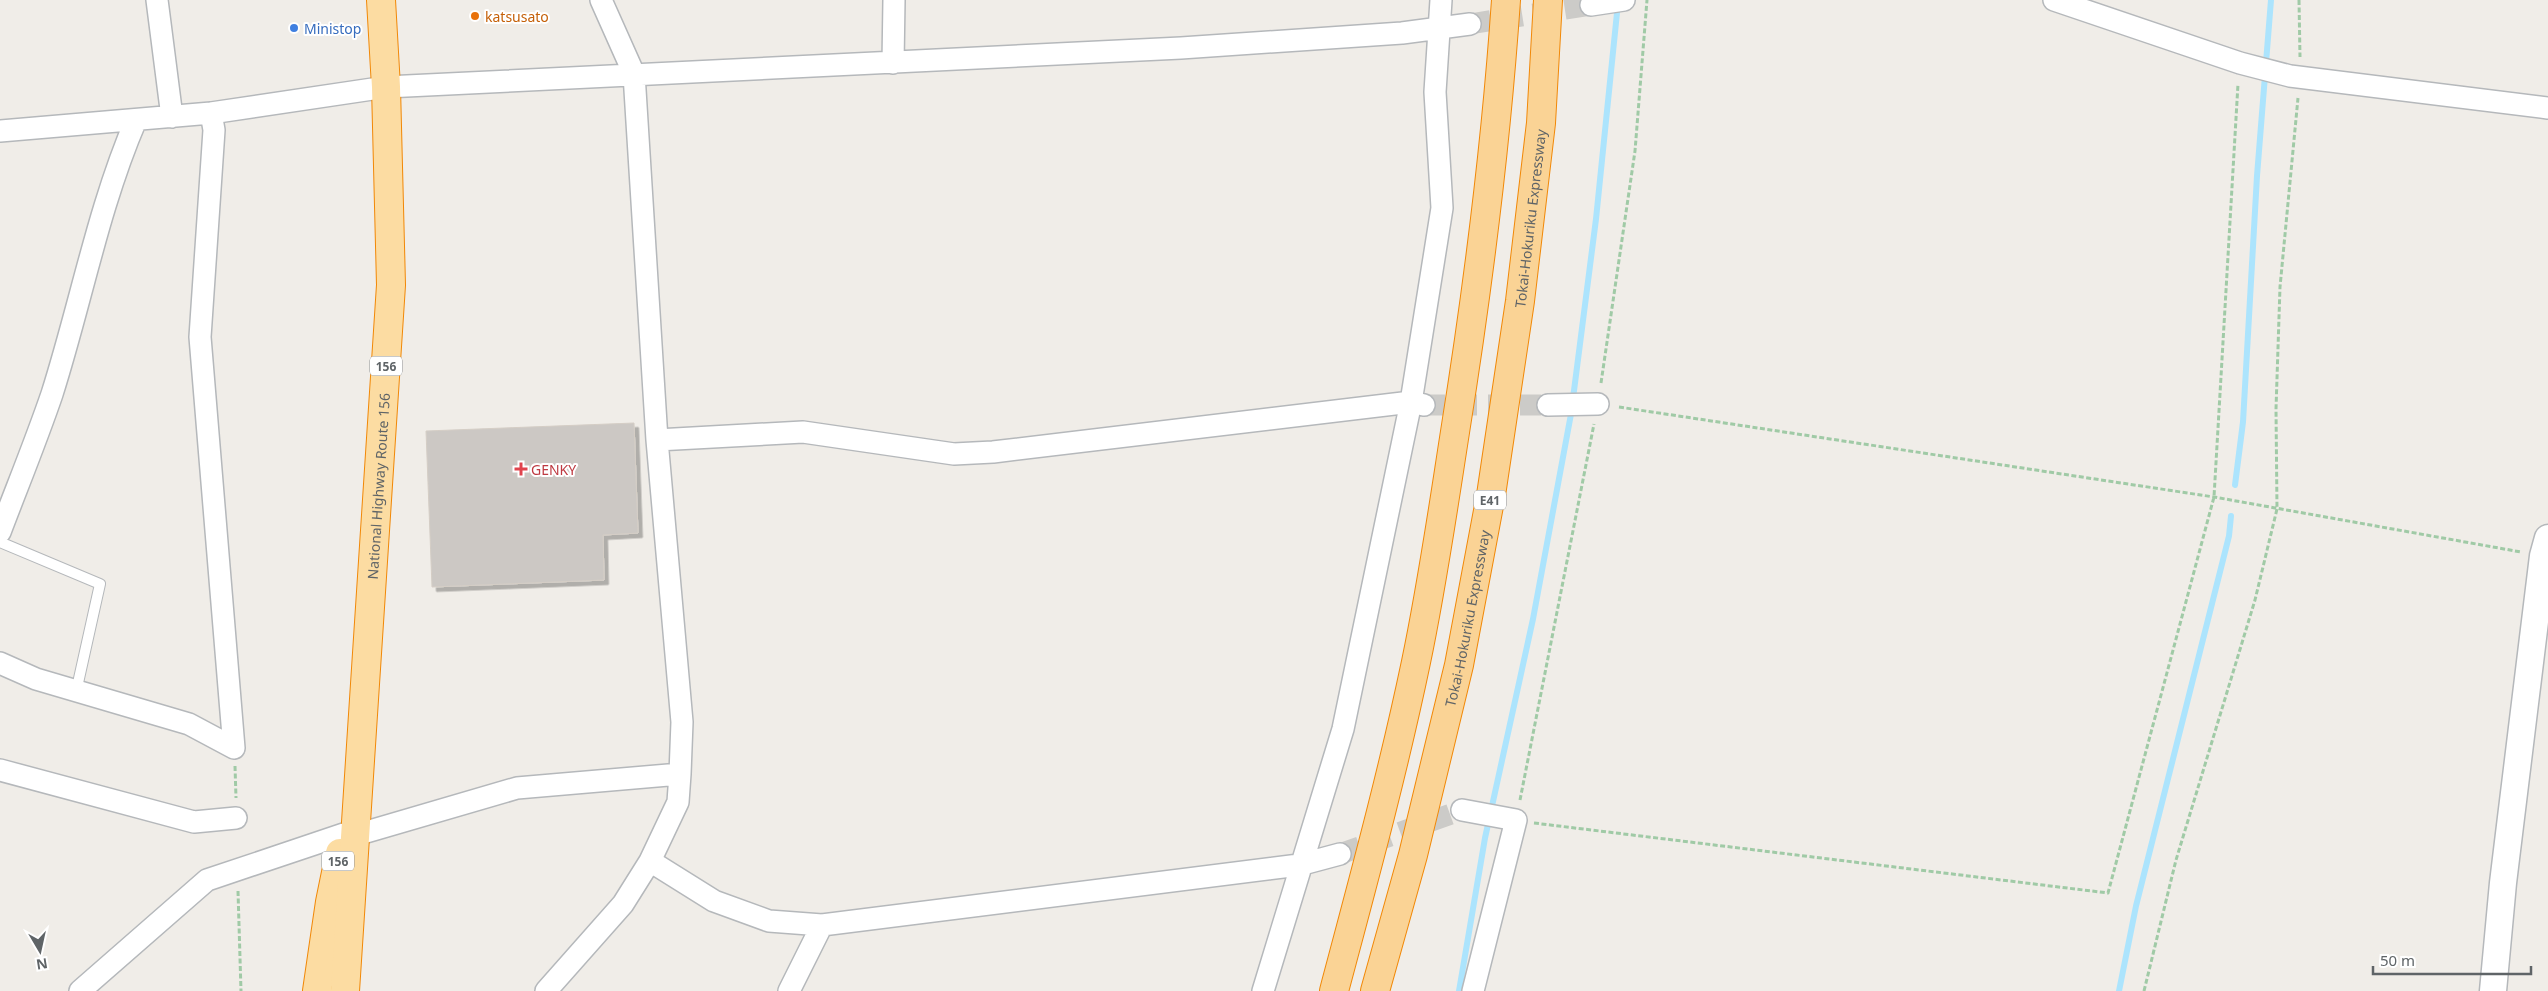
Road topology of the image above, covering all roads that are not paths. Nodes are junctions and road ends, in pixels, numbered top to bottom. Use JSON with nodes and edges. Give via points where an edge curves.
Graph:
{"nodes":[{"id":1,"x":158,"y":0,"type":"edge"},
{"id":2,"x":381,"y":0,"type":"edge"},
{"id":3,"x":601,"y":0,"type":"edge"},
{"id":4,"x":894,"y":0,"type":"edge"},
{"id":5,"x":1441,"y":0,"type":"edge"},
{"id":6,"x":1506,"y":0,"type":"edge"},
{"id":7,"x":1548,"y":0,"type":"edge"},
{"id":8,"x":1624,"y":0,"type":"edge"},
{"id":9,"x":2054,"y":0,"type":"edge"},
{"id":10,"x":1594,"y":4,"type":"dead end"},
{"id":11,"x":1470,"y":24,"type":"tunnel mouth"},
{"id":12,"x":1439,"y":29,"type":"junction"},
{"id":13,"x":893,"y":63,"type":"junction"},
{"id":14,"x":634,"y":74,"type":"junction"},
{"id":15,"x":386,"y":87,"type":"junction"},
{"id":16,"x":2548,"y":108,"type":"edge"},
{"id":17,"x":211,"y":113,"type":"junction"},
{"id":18,"x":172,"y":117,"type":"junction"},
{"id":19,"x":136,"y":120,"type":"junction"},
{"id":20,"x":0,"y":131,"type":"edge"},
{"id":21,"x":1417,"y":403,"type":"junction"},
{"id":22,"x":1553,"y":404,"type":"tunnel mouth"},
{"id":23,"x":1593,"y":404,"type":"road end"},
{"id":24,"x":657,"y":440,"type":"junction"},
{"id":25,"x":0,"y":532,"type":"edge"},
{"id":26,"x":0,"y":542,"type":"edge"},
{"id":27,"x":2546,"y":551,"type":"edge"},
{"id":28,"x":0,"y":663,"type":"edge"},
{"id":29,"x":76,"y":692,"type":"junction"},
{"id":30,"x":0,"y":770,"type":"edge"},
{"id":31,"x":680,"y":774,"type":"junction"},
{"id":32,"x":1469,"y":811,"type":"tunnel mouth"},
{"id":33,"x":236,"y":818,"type":"dead end"},
{"id":34,"x":350,"y":835,"type":"junction"},
{"id":35,"x":1340,"y":854,"type":"tunnel mouth"},
{"id":36,"x":1370,"y":856,"type":"junction"},
{"id":37,"x":650,"y":860,"type":"junction"},
{"id":38,"x":1299,"y":865,"type":"junction"},
{"id":39,"x":822,"y":925,"type":"junction"},
{"id":40,"x":80,"y":991,"type":"edge"},
{"id":41,"x":317,"y":991,"type":"edge"},
{"id":42,"x":345,"y":991,"type":"edge"},
{"id":43,"x":546,"y":991,"type":"edge"},
{"id":44,"x":789,"y":991,"type":"edge"},
{"id":45,"x":1263,"y":991,"type":"edge"},
{"id":46,"x":1323,"y":991,"type":"edge"},
{"id":47,"x":1334,"y":991,"type":"edge"},
{"id":48,"x":1375,"y":991,"type":"edge"},
{"id":49,"x":1473,"y":991,"type":"edge"},
{"id":50,"x":2493,"y":991,"type":"edge"}],
"edges":[{"from":1,"to":18,"type":"street"},
{"from":2,"to":15,"type":"highway","name":"National Highway Route 156","number":"156"},
{"from":3,"to":14,"type":"street"},
{"from":4,"to":13,"type":"street"},
{"from":5,"to":12,"type":"street"},
{"from":6,"to":36,"type":"highway","via":[[1498,118],[1478,286],[1447,486],[1416,661]]},
{"from":7,"to":48,"type":"highway","name":"Tokai-Hokuriku Expressway","number":"E41","via":[[1541,123],[1520,301],[1491,494],[1459,665]]},
{"from":8,"to":10,"type":"street"},
{"from":9,"to":16,"type":"street","via":[[2245,65],[2295,77]]},
{"from":11,"to":12,"type":"street"},
{"from":12,"to":13,"type":"street","via":[[1181,48]]},
{"from":12,"to":21,"type":"street","via":[[1435,92],[1442,208]]},
{"from":13,"to":14,"type":"street"},
{"from":14,"to":15,"type":"street"},
{"from":14,"to":24,"type":"street"},
{"from":15,"to":17,"type":"street"},
{"from":15,"to":34,"type":"highway","name":"National Highway Route 156","number":"156","via":[[391,286],[362,731]]},
{"from":17,"to":18,"type":"street"},
{"from":17,"to":29,"type":"street","via":[[214,130],[200,337],[234,748],[189,724]]},
{"from":18,"to":19,"type":"street"},
{"from":19,"to":20,"type":"street"},
{"from":19,"to":25,"type":"street","via":[[90,258],[52,394]]},
{"from":21,"to":24,"type":"street","via":[[954,454],[803,432]]},
{"from":21,"to":38,"type":"street","via":[[1342,729]]},
{"from":22,"to":23,"type":"street"},
{"from":24,"to":31,"type":"street","via":[[682,722]]},
{"from":26,"to":29,"type":"lane","via":[[100,584]]},
{"from":27,"to":50,"type":"street","via":[[2503,882]]},
{"from":28,"to":29,"type":"street"},
{"from":30,"to":33,"type":"street","via":[[194,822]]},
{"from":31,"to":34,"type":"street","via":[[517,788]]},
{"from":31,"to":37,"type":"street","via":[[678,802]]},
{"from":32,"to":49,"type":"street","via":[[1510,819]]},
{"from":34,"to":40,"type":"street","via":[[207,880]]},
{"from":34,"to":41,"type":"highway","name":"National Highway Route 156","number":"156","via":[[330,902]]},
{"from":34,"to":42,"type":"highway","name":"National Highway Route 156","number":"156"},
{"from":35,"to":38,"type":"street"},
{"from":36,"to":46,"type":"highway"},
{"from":36,"to":47,"type":"highway"},
{"from":37,"to":39,"type":"street","via":[[714,901],[769,921]]},
{"from":37,"to":43,"type":"street","via":[[623,904]]},
{"from":38,"to":39,"type":"street"},
{"from":38,"to":45,"type":"street"},
{"from":39,"to":44,"type":"street"}]}
